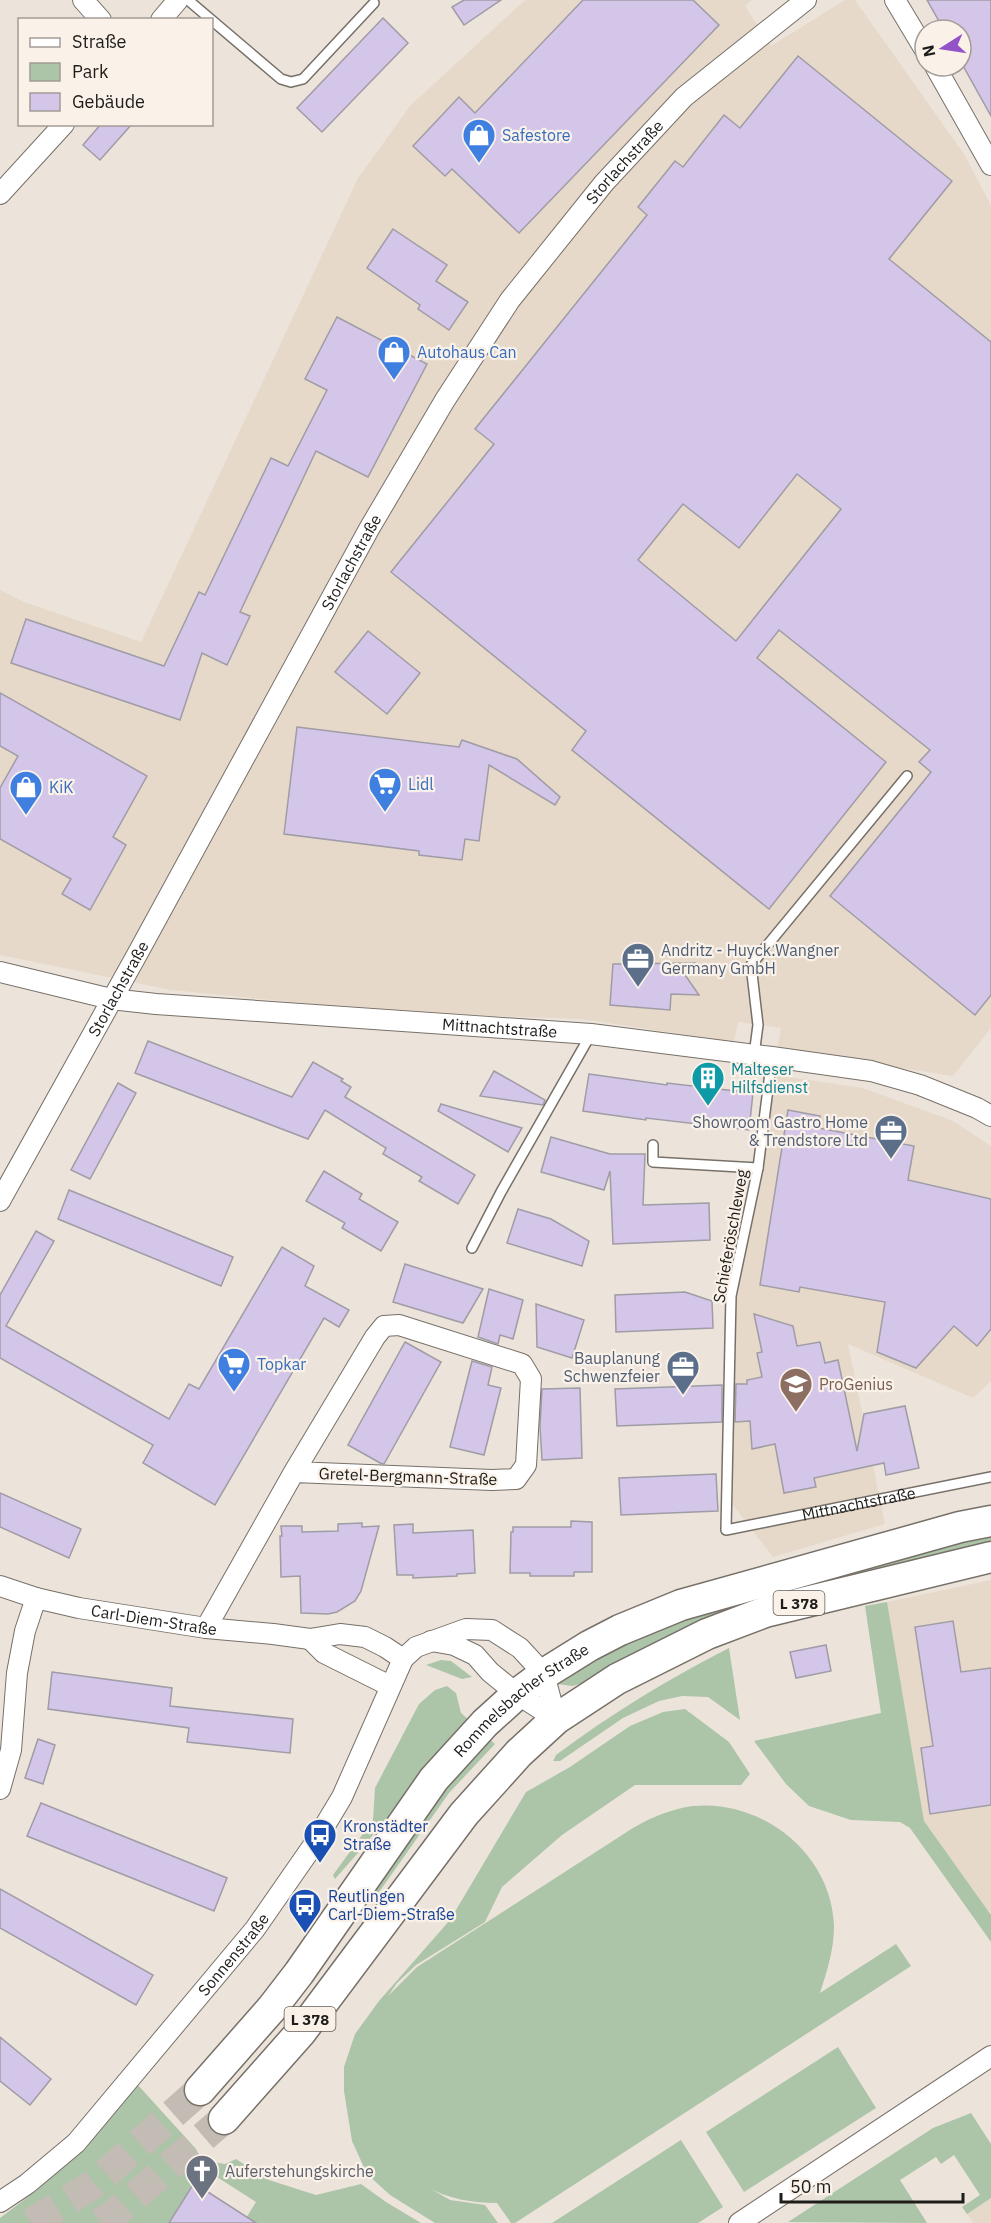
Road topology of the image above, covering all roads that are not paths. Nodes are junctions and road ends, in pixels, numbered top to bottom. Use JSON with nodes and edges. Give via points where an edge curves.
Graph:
{"nodes":[{"id":1,"x":83,"y":0,"type":"edge"},
{"id":2,"x":178,"y":0,"type":"edge"},
{"id":3,"x":188,"y":0,"type":"edge"},
{"id":4,"x":806,"y":0,"type":"edge"},
{"id":5,"x":895,"y":0,"type":"edge"},
{"id":6,"x":374,"y":3,"type":"dead end"},
{"id":7,"x":99,"y":18,"type":"edge"},
{"id":8,"x":163,"y":18,"type":"edge"},
{"id":9,"x":209,"y":18,"type":"edge"},
{"id":10,"x":213,"y":21,"type":"edge"},
{"id":11,"x":913,"y":30,"type":"edge"},
{"id":12,"x":942,"y":78,"type":"edge"},
{"id":13,"x":62,"y":126,"type":"edge"},
{"id":14,"x":991,"y":165,"type":"edge"},
{"id":15,"x":0,"y":194,"type":"edge"},
{"id":16,"x":908,"y":776,"type":"dead end"},
{"id":17,"x":0,"y":972,"type":"edge"},
{"id":18,"x":111,"y":999,"type":"junction"},
{"id":19,"x":591,"y":1034,"type":"junction"},
{"id":20,"x":763,"y":1056,"type":"junction"},
{"id":21,"x":991,"y":1116,"type":"edge"},
{"id":22,"x":653,"y":1145,"type":"dead end"},
{"id":23,"x":758,"y":1168,"type":"junction"},
{"id":24,"x":0,"y":1201,"type":"edge"},
{"id":25,"x":472,"y":1248,"type":"dead end"},
{"id":26,"x":294,"y":1472,"type":"junction"},
{"id":27,"x":991,"y":1477,"type":"edge"},
{"id":28,"x":991,"y":1521,"type":"edge"},
{"id":29,"x":726,"y":1530,"type":"joint"},
{"id":30,"x":991,"y":1557,"type":"edge"},
{"id":31,"x":0,"y":1586,"type":"edge"},
{"id":32,"x":36,"y":1598,"type":"junction"},
{"id":33,"x":206,"y":1629,"type":"junction"},
{"id":34,"x":310,"y":1639,"type":"junction"},
{"id":35,"x":430,"y":1641,"type":"junction"},
{"id":36,"x":403,"y":1659,"type":"junction"},
{"id":37,"x":544,"y":1674,"type":"junction"},
{"id":38,"x":390,"y":1686,"type":"junction"},
{"id":39,"x":517,"y":1694,"type":"junction"},
{"id":40,"x":556,"y":1719,"type":"junction"},
{"id":41,"x":1,"y":1781,"type":"edge"},
{"id":42,"x":991,"y":2056,"type":"edge"},
{"id":43,"x":200,"y":2091,"type":"tunnel mouth"},
{"id":44,"x":224,"y":2119,"type":"tunnel mouth"},
{"id":45,"x":0,"y":2202,"type":"edge"},
{"id":46,"x":739,"y":2223,"type":"edge"}],
"edges":[{"from":1,"to":7,"type":"street"},
{"from":2,"to":8,"type":"street"},
{"from":3,"to":9,"type":"lane"},
{"from":4,"to":18,"type":"street","name":"Storlachstraße","via":[[684,97],[604,183],[510,300],[369,530]]},
{"from":5,"to":11,"type":"street"},
{"from":6,"to":10,"type":"lane","via":[[303,79],[291,82],[281,79]]},
{"from":12,"to":14,"type":"street"},
{"from":13,"to":15,"type":"street"},
{"from":16,"to":20,"type":"lane","name":"Schieferöschleweg","via":[[751,965]]},
{"from":17,"to":18,"type":"street","name":"Mittnachtstraße"},
{"from":18,"to":19,"type":"street","name":"Mittnachtstraße"},
{"from":18,"to":24,"type":"street","name":"Storlachstraße"},
{"from":19,"to":20,"type":"street","name":"Mittnachtstraße"},
{"from":19,"to":25,"type":"lane"},
{"from":20,"to":21,"type":"street","name":"Mittnachtstraße","via":[[871,1071],[920,1085]]},
{"from":20,"to":23,"type":"lane","name":"Schieferöschleweg"},
{"from":22,"to":23,"type":"lane","via":[[653,1162]]},
{"from":23,"to":29,"type":"lane","name":"Schieferöschleweg","via":[[731,1296]]},
{"from":26,"to":26,"type":"street","name":"Gretel-Bergmann-Straße","via":[[384,1326],[399,1326],[522,1364],[531,1379],[526,1465],[516,1479]]},
{"from":26,"to":33,"type":"street","name":"Gretel-Bergmann-Straße"},
{"from":27,"to":29,"type":"lane","name":"Mittnachtstraße"},
{"from":28,"to":37,"type":"main road","name":"Rommelsbacher Straße","number":"L 378","via":[[681,1605],[589,1646]]},
{"from":30,"to":40,"type":"main road","name":"Rommelsbacher Straße","number":"L 378","via":[[765,1612],[707,1634],[617,1679]]},
{"from":31,"to":32,"type":"street","name":"Carl-Diem-Straße"},
{"from":32,"to":33,"type":"street","name":"Carl-Diem-Straße"},
{"from":32,"to":41,"type":"street","via":[[25,1631],[17,1673],[11,1750]]},
{"from":33,"to":34,"type":"street","name":"Carl-Diem-Straße"},
{"from":34,"to":36,"type":"street","name":"Carl-Diem-Straße","via":[[340,1634],[365,1637]]},
{"from":34,"to":38,"type":"street","via":[[324,1653]]},
{"from":35,"to":36,"type":"street"},
{"from":35,"to":37,"type":"street","via":[[466,1629],[492,1630],[520,1648]]},
{"from":35,"to":39,"type":"street","via":[[454,1645],[475,1655]]},
{"from":36,"to":38,"type":"street","name":"Sonnenstraße"},
{"from":37,"to":39,"type":"main road","name":"Rommelsbacher Straße","number":"L 378"},
{"from":37,"to":40,"type":"street"},
{"from":38,"to":45,"type":"street","name":"Sonnenstraße","via":[[342,1797],[255,1929],[76,2143]]},
{"from":39,"to":40,"type":"street"},
{"from":39,"to":43,"type":"main road","name":"Rommelsbacher Straße","number":"L 378","via":[[434,1779],[299,1973]]},
{"from":40,"to":44,"type":"main road","name":"Rommelsbacher Straße","number":"L 378","via":[[464,1814],[301,2032]]},
{"from":42,"to":46,"type":"street"}]}
